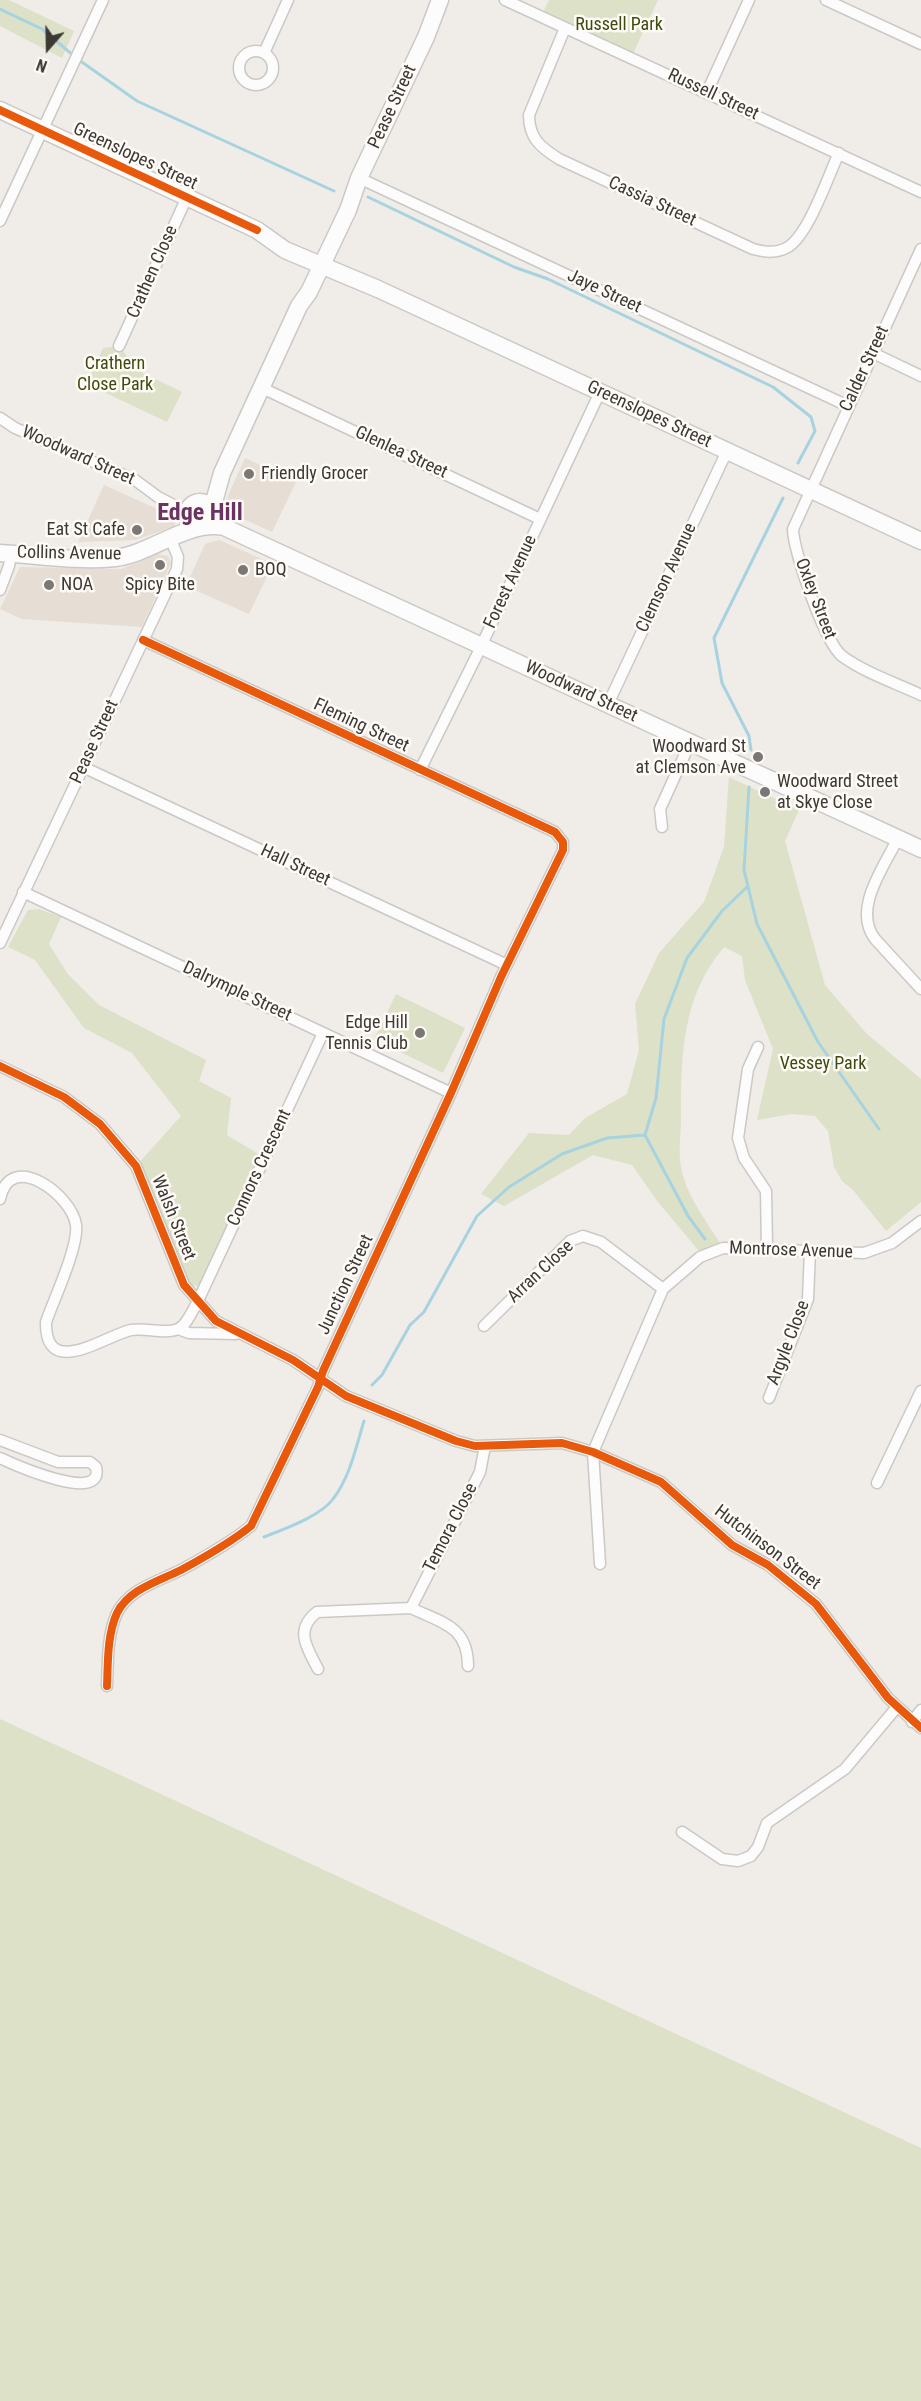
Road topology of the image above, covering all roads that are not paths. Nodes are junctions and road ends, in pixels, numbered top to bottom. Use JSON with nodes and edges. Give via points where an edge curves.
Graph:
{"nodes":[{"id":1,"x":104,"y":0,"type":"edge"},
{"id":2,"x":288,"y":0,"type":"edge"},
{"id":3,"x":440,"y":0,"type":"edge"},
{"id":4,"x":448,"y":0,"type":"edge"},
{"id":5,"x":505,"y":0,"type":"edge"},
{"id":6,"x":749,"y":0,"type":"edge"},
{"id":7,"x":826,"y":0,"type":"edge"},
{"id":8,"x":565,"y":28,"type":"junction"},
{"id":9,"x":426,"y":37,"type":"junction"},
{"id":10,"x":921,"y":44,"type":"edge"},
{"id":11,"x":264,"y":53,"type":"dead end"},
{"id":12,"x":707,"y":92,"type":"junction"},
{"id":13,"x":0,"y":110,"type":"edge"},
{"id":14,"x":42,"y":130,"type":"junction"},
{"id":15,"x":839,"y":153,"type":"junction"},
{"id":16,"x":359,"y":178,"type":"junction"},
{"id":17,"x":921,"y":192,"type":"edge"},
{"id":18,"x":187,"y":197,"type":"junction"},
{"id":19,"x":0,"y":221,"type":"edge"},
{"id":20,"x":921,"y":249,"type":"edge"},
{"id":21,"x":319,"y":260,"type":"junction"},
{"id":22,"x":119,"y":346,"type":"dead end"},
{"id":23,"x":873,"y":353,"type":"junction"},
{"id":24,"x":921,"y":375,"type":"edge"},
{"id":25,"x":262,"y":388,"type":"junction"},
{"id":26,"x":600,"y":392,"type":"junction"},
{"id":27,"x":848,"y":406,"type":"junction"},
{"id":28,"x":0,"y":418,"type":"edge"},
{"id":29,"x":727,"y":451,"type":"junction"},
{"id":30,"x":810,"y":489,"type":"junction"},
{"id":31,"x":200,"y":515,"type":"junction"},
{"id":32,"x":540,"y":519,"type":"junction"},
{"id":33,"x":171,"y":540,"type":"junction"},
{"id":34,"x":921,"y":541,"type":"edge"},
{"id":35,"x":5,"y":554,"type":"edge"},
{"id":36,"x":0,"y":590,"type":"edge"},
{"id":37,"x":143,"y":640,"type":"junction"},
{"id":38,"x":482,"y":646,"type":"junction"},
{"id":39,"x":921,"y":694,"type":"edge"},
{"id":40,"x":608,"y":704,"type":"junction"},
{"id":41,"x":690,"y":743,"type":"junction"},
{"id":42,"x":83,"y":767,"type":"junction"},
{"id":43,"x":420,"y":770,"type":"junction"},
{"id":44,"x":662,"y":827,"type":"dead end"},
{"id":45,"x":898,"y":838,"type":"junction"},
{"id":46,"x":563,"y":842,"type":"joint"},
{"id":47,"x":921,"y":849,"type":"edge"},
{"id":48,"x":23,"y":892,"type":"junction"},
{"id":49,"x":0,"y":943,"type":"edge"},
{"id":50,"x":507,"y":965,"type":"junction"},
{"id":51,"x":921,"y":989,"type":"edge"},
{"id":52,"x":323,"y":1033,"type":"junction"},
{"id":53,"x":758,"y":1047,"type":"dead end"},
{"id":54,"x":0,"y":1066,"type":"edge"},
{"id":55,"x":451,"y":1093,"type":"junction"},
{"id":56,"x":0,"y":1199,"type":"edge"},
{"id":57,"x":921,"y":1221,"type":"edge"},
{"id":58,"x":767,"y":1248,"type":"junction"},
{"id":59,"x":810,"y":1251,"type":"junction"},
{"id":60,"x":663,"y":1289,"type":"junction"},
{"id":61,"x":197,"y":1303,"type":"junction"},
{"id":62,"x":484,"y":1326,"type":"dead end"},
{"id":63,"x":178,"y":1329,"type":"junction"},
{"id":64,"x":237,"y":1334,"type":"junction"},
{"id":65,"x":320,"y":1378,"type":"junction"},
{"id":66,"x":921,"y":1390,"type":"edge"},
{"id":67,"x":769,"y":1398,"type":"dead end"},
{"id":68,"x":0,"y":1440,"type":"edge"},
{"id":69,"x":485,"y":1446,"type":"junction"},
{"id":70,"x":593,"y":1452,"type":"junction"},
{"id":71,"x":0,"y":1458,"type":"edge"},
{"id":72,"x":877,"y":1484,"type":"dead end"},
{"id":73,"x":600,"y":1564,"type":"dead end"},
{"id":74,"x":411,"y":1608,"type":"junction"},
{"id":75,"x":468,"y":1666,"type":"dead end"},
{"id":76,"x":318,"y":1670,"type":"dead end"},
{"id":77,"x":107,"y":1686,"type":"dead end"},
{"id":78,"x":897,"y":1707,"type":"junction"},
{"id":79,"x":921,"y":1710,"type":"edge"},
{"id":80,"x":916,"y":1725,"type":"edge"},
{"id":81,"x":682,"y":1832,"type":"dead end"}],
"edges":[{"from":1,"to":14,"type":"street"},
{"from":2,"to":11,"type":"street"},
{"from":3,"to":9,"type":"street","name":"Pease Street"},
{"from":4,"to":9,"type":"street","name":"Pease Street"},
{"from":5,"to":8,"type":"street","name":"Russell Street"},
{"from":6,"to":12,"type":"street"},
{"from":7,"to":10,"type":"street"},
{"from":8,"to":12,"type":"street","name":"Russell Street"},
{"from":8,"to":15,"type":"street","name":"Cassia Street","via":[[529,115],[533,139],[559,159],[742,244],[767,253],[789,246],[804,227]]},
{"from":9,"to":16,"type":"street","name":"Pease Street"},
{"from":12,"to":15,"type":"street","name":"Russell Street"},
{"from":13,"to":14,"type":"street","name":"Greenslopes Street"},
{"from":14,"to":18,"type":"street","name":"Greenslopes Street"},
{"from":14,"to":19,"type":"street"},
{"from":15,"to":17,"type":"street","name":"Russell Street"},
{"from":16,"to":21,"type":"street","name":"Pease Street"},
{"from":16,"to":27,"type":"street","name":"Jaye Street"},
{"from":18,"to":21,"type":"street","name":"Greenslopes Street","via":[[272,234]]},
{"from":18,"to":22,"type":"street","name":"Crathen Close"},
{"from":20,"to":23,"type":"street","name":"Calder Street"},
{"from":21,"to":25,"type":"street","name":"Pease Street","via":[[302,289],[299,306]]},
{"from":21,"to":26,"type":"street","name":"Greenslopes Street"},
{"from":23,"to":24,"type":"street"},
{"from":23,"to":27,"type":"street","name":"Calder Street"},
{"from":25,"to":31,"type":"street","name":"Pease Street"},
{"from":25,"to":32,"type":"street","name":"Glenlea Street"},
{"from":26,"to":29,"type":"street","name":"Greenslopes Street"},
{"from":26,"to":32,"type":"street","name":"Forest Avenue"},
{"from":27,"to":30,"type":"street","name":"Calder Street"},
{"from":28,"to":31,"type":"street","name":"Woodward Street","via":[[135,480],[158,496]]},
{"from":29,"to":30,"type":"street","name":"Greenslopes Street"},
{"from":29,"to":40,"type":"street","name":"Clemson Avenue"},
{"from":30,"to":34,"type":"street","name":"Greenslopes Street"},
{"from":30,"to":39,"type":"street","name":"Oxley Street","via":[[796,519],[793,538],[832,645],[852,662]]},
{"from":31,"to":33,"type":"street"},
{"from":31,"to":38,"type":"street","name":"Woodward Street"},
{"from":32,"to":38,"type":"street","name":"Forest Avenue"},
{"from":33,"to":35,"type":"street","name":"Collins Avenue","via":[[114,558]]},
{"from":33,"to":37,"type":"street","name":"Pease Street","via":[[178,557],[177,569]]},
{"from":35,"to":36,"type":"street"},
{"from":37,"to":42,"type":"street","name":"Pease Street"},
{"from":37,"to":43,"type":"street","name":"Fleming Street"},
{"from":38,"to":40,"type":"street","name":"Woodward Street"},
{"from":38,"to":43,"type":"street","name":"Forest Avenue"},
{"from":40,"to":41,"type":"street","name":"Woodward Street"},
{"from":41,"to":44,"type":"street","via":[[660,809]]},
{"from":41,"to":45,"type":"street","name":"Woodward Street"},
{"from":42,"to":48,"type":"street","name":"Pease Street"},
{"from":42,"to":50,"type":"street","name":"Hall Street"},
{"from":43,"to":46,"type":"street","name":"Fleming Street","via":[[555,832]]},
{"from":45,"to":47,"type":"street","name":"Woodward Street"},
{"from":45,"to":51,"type":"street","via":[[869,898],[866,920],[868,931]]},
{"from":46,"to":50,"type":"street","name":"Junction Street","via":[[561,857]]},
{"from":48,"to":49,"type":"street","name":"Pease Street"},
{"from":48,"to":52,"type":"street","name":"Dalrymple Street"},
{"from":50,"to":55,"type":"street","name":"Junction Street"},
{"from":52,"to":55,"type":"street","name":"Dalrymple Street"},
{"from":52,"to":61,"type":"street","name":"Connors Crescent"},
{"from":53,"to":58,"type":"street","via":[[748,1069],[738,1138],[744,1158],[766,1191]]},
{"from":54,"to":61,"type":"street","name":"Walsh Street","via":[[64,1096],[100,1124],[136,1166],[184,1285]]},
{"from":55,"to":65,"type":"street","name":"Junction Street"},
{"from":56,"to":63,"type":"street","via":[[10,1180],[30,1177],[62,1200],[75,1220],[75,1242],[46,1322],[52,1344],[64,1351],[81,1351],[131,1330]]},
{"from":57,"to":59,"type":"street","name":"Montrose Avenue","via":[[880,1249],[850,1253]]},
{"from":58,"to":59,"type":"street","name":"Montrose Avenue"},
{"from":58,"to":60,"type":"street","name":"Montrose Avenue","via":[[723,1248],[700,1257]]},
{"from":59,"to":67,"type":"street","name":"Argyle Close","via":[[808,1299]]},
{"from":60,"to":62,"type":"street","name":"Arran Close","via":[[601,1242],[583,1236],[570,1241]]},
{"from":60,"to":70,"type":"street","name":"Montrose Avenue"},
{"from":61,"to":63,"type":"street","name":"Connors Crescent"},
{"from":61,"to":64,"type":"street","name":"Walsh Street"},
{"from":63,"to":64,"type":"street","via":[[189,1333]]},
{"from":64,"to":65,"type":"street","name":"Walsh Street","via":[[293,1360]]},
{"from":65,"to":69,"type":"street","name":"Hutchinson Street","via":[[346,1396],[456,1441]]},
{"from":65,"to":77,"type":"street","name":"Junction Street","via":[[251,1526],[190,1565],[140,1590],[118,1613],[108,1659]]},
{"from":66,"to":72,"type":"street"},
{"from":68,"to":71,"type":"street","via":[[58,1462],[90,1462],[97,1474],[93,1482],[86,1484],[48,1476]]},
{"from":69,"to":70,"type":"street","name":"Hutchinson Street","via":[[562,1443]]},
{"from":69,"to":74,"type":"street","name":"Temora Close","via":[[480,1472]]},
{"from":70,"to":73,"type":"street"},
{"from":70,"to":78,"type":"street","name":"Hutchinson Street","via":[[661,1482],[732,1545],[768,1565],[816,1604]]},
{"from":74,"to":75,"type":"street","via":[[460,1633],[466,1645]]},
{"from":74,"to":76,"type":"street","via":[[317,1612],[306,1623],[303,1637]]},
{"from":78,"to":80,"type":"street","name":"Hutchinson Street"},
{"from":78,"to":81,"type":"street","via":[[845,1770],[767,1823],[751,1856],[733,1862],[722,1859]]},
{"from":79,"to":80,"type":"street"}]}
